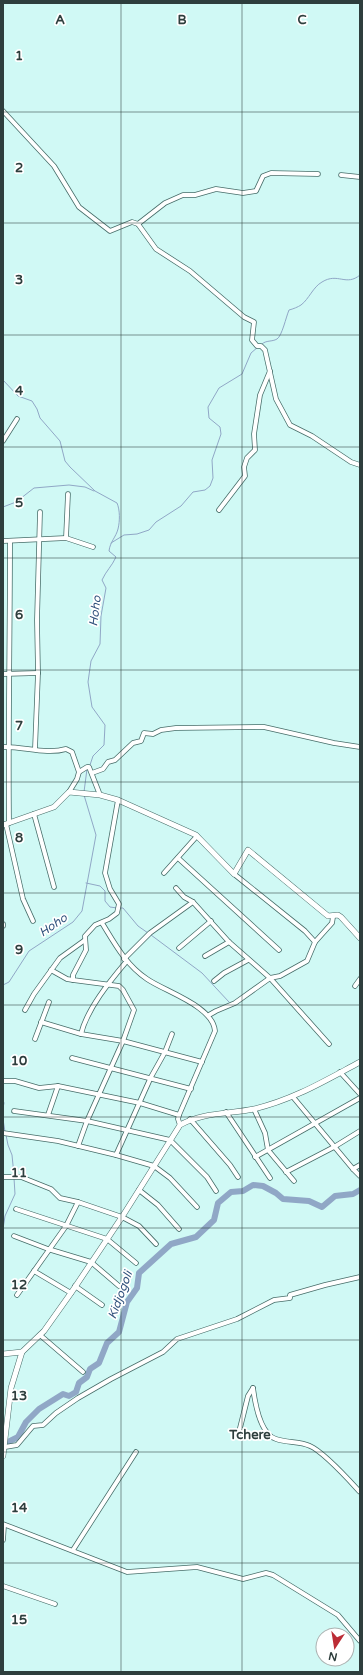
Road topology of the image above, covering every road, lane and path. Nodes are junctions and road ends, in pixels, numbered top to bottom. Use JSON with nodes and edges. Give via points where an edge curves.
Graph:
{"nodes":[{"id":1,"x":3,"y":111,"type":"edge"},
{"id":2,"x":318,"y":174,"type":"dead end"},
{"id":3,"x":341,"y":175,"type":"dead end"},
{"id":4,"x":360,"y":177,"type":"edge"},
{"id":5,"x":138,"y":224,"type":"junction"},
{"id":6,"x":270,"y":371,"type":"junction"},
{"id":7,"x":17,"y":419,"type":"dead end"},
{"id":8,"x":3,"y":441,"type":"edge"},
{"id":9,"x":360,"y":465,"type":"edge"},
{"id":10,"x":68,"y":494,"type":"dead end"},
{"id":11,"x":219,"y":510,"type":"dead end"},
{"id":12,"x":40,"y":512,"type":"dead end"},
{"id":13,"x":66,"y":538,"type":"junction"},
{"id":14,"x":40,"y":539,"type":"junction"},
{"id":15,"x":3,"y":541,"type":"edge"},
{"id":16,"x":10,"y":541,"type":"junction"},
{"id":17,"x":93,"y":547,"type":"dead end"},
{"id":18,"x":9,"y":673,"type":"junction"},
{"id":19,"x":38,"y":673,"type":"junction"},
{"id":20,"x":3,"y":674,"type":"edge"},
{"id":21,"x":5,"y":747,"type":"edge"},
{"id":22,"x":360,"y":747,"type":"edge"},
{"id":23,"x":35,"y":749,"type":"junction"},
{"id":24,"x":79,"y":772,"type":"junction"},
{"id":25,"x":92,"y":773,"type":"junction"},
{"id":26,"x":69,"y":792,"type":"junction"},
{"id":27,"x":100,"y":795,"type":"junction"},
{"id":28,"x":118,"y":800,"type":"junction"},
{"id":29,"x":34,"y":814,"type":"junction"},
{"id":30,"x":6,"y":824,"type":"edge"},
{"id":31,"x":197,"y":836,"type":"junction"},
{"id":32,"x":178,"y":858,"type":"junction"},
{"id":33,"x":164,"y":873,"type":"dead end"},
{"id":34,"x":234,"y":874,"type":"junction"},
{"id":35,"x":54,"y":886,"type":"dead end"},
{"id":36,"x":176,"y":888,"type":"dead end"},
{"id":37,"x":193,"y":902,"type":"junction"},
{"id":38,"x":333,"y":917,"type":"junction"},
{"id":39,"x":211,"y":921,"type":"junction"},
{"id":40,"x":33,"y":922,"type":"dead end"},
{"id":41,"x":102,"y":922,"type":"junction"},
{"id":42,"x":360,"y":938,"type":"edge"},
{"id":43,"x":86,"y":940,"type":"junction"},
{"id":44,"x":229,"y":942,"type":"junction"},
{"id":45,"x":315,"y":942,"type":"junction"},
{"id":46,"x":179,"y":948,"type":"dead end"},
{"id":47,"x":279,"y":950,"type":"dead end"},
{"id":48,"x":205,"y":956,"type":"dead end"},
{"id":49,"x":125,"y":960,"type":"junction"},
{"id":50,"x":248,"y":960,"type":"junction"},
{"id":51,"x":50,"y":970,"type":"junction"},
{"id":52,"x":270,"y":978,"type":"junction"},
{"id":53,"x":360,"y":979,"type":"edge"},
{"id":54,"x":73,"y":980,"type":"junction"},
{"id":55,"x":214,"y":982,"type":"dead end"},
{"id":56,"x":107,"y":984,"type":"junction"},
{"id":57,"x":354,"y":986,"type":"dead end"},
{"id":58,"x":49,"y":1002,"type":"dead end"},
{"id":59,"x":25,"y":1010,"type":"dead end"},
{"id":60,"x":209,"y":1015,"type":"junction"},
{"id":61,"x":41,"y":1022,"type":"junction"},
{"id":62,"x":81,"y":1034,"type":"junction"},
{"id":63,"x":172,"y":1034,"type":"dead end"},
{"id":64,"x":35,"y":1039,"type":"dead end"},
{"id":65,"x":122,"y":1041,"type":"junction"},
{"id":66,"x":329,"y":1044,"type":"dead end"},
{"id":67,"x":165,"y":1052,"type":"junction"},
{"id":68,"x":72,"y":1058,"type":"dead end"},
{"id":69,"x":202,"y":1062,"type":"junction"},
{"id":70,"x":360,"y":1062,"type":"edge"},
{"id":71,"x":110,"y":1067,"type":"junction"},
{"id":72,"x":340,"y":1072,"type":"junction"},
{"id":73,"x":151,"y":1077,"type":"junction"},
{"id":74,"x":3,"y":1081,"type":"edge"},
{"id":75,"x":58,"y":1086,"type":"junction"},
{"id":76,"x":191,"y":1089,"type":"junction"},
{"id":77,"x":99,"y":1094,"type":"junction"},
{"id":78,"x":360,"y":1094,"type":"edge"},
{"id":79,"x":293,"y":1097,"type":"junction"},
{"id":80,"x":360,"y":1098,"type":"edge"},
{"id":81,"x":140,"y":1103,"type":"junction"},
{"id":82,"x":254,"y":1109,"type":"junction"},
{"id":83,"x":14,"y":1111,"type":"dead end"},
{"id":84,"x":226,"y":1112,"type":"junction"},
{"id":85,"x":48,"y":1115,"type":"junction"},
{"id":86,"x":179,"y":1115,"type":"junction"},
{"id":87,"x":190,"y":1119,"type":"junction"},
{"id":88,"x":87,"y":1121,"type":"junction"},
{"id":89,"x":316,"y":1124,"type":"junction"},
{"id":90,"x":180,"y":1125,"type":"junction"},
{"id":91,"x":128,"y":1131,"type":"junction"},
{"id":92,"x":360,"y":1131,"type":"edge"},
{"id":93,"x":3,"y":1133,"type":"edge"},
{"id":94,"x":170,"y":1140,"type":"junction"},
{"id":95,"x":78,"y":1146,"type":"junction"},
{"id":96,"x":334,"y":1147,"type":"junction"},
{"id":97,"x":268,"y":1150,"type":"junction"},
{"id":98,"x":116,"y":1154,"type":"junction"},
{"id":99,"x":255,"y":1158,"type":"junction"},
{"id":100,"x":360,"y":1165,"type":"edge"},
{"id":101,"x":154,"y":1166,"type":"junction"},
{"id":102,"x":353,"y":1169,"type":"junction"},
{"id":103,"x":286,"y":1172,"type":"junction"},
{"id":104,"x":360,"y":1176,"type":"edge"},
{"id":105,"x":3,"y":1177,"type":"edge"},
{"id":106,"x":238,"y":1178,"type":"dead end"},
{"id":107,"x":270,"y":1178,"type":"dead end"},
{"id":108,"x":294,"y":1181,"type":"dead end"},
{"id":109,"x":139,"y":1190,"type":"junction"},
{"id":110,"x":216,"y":1191,"type":"dead end"},
{"id":111,"x":78,"y":1202,"type":"junction"},
{"id":112,"x":197,"y":1208,"type":"dead end"},
{"id":113,"x":16,"y":1209,"type":"dead end"},
{"id":114,"x":122,"y":1216,"type":"junction"},
{"id":115,"x":66,"y":1226,"type":"junction"},
{"id":116,"x":179,"y":1229,"type":"dead end"},
{"id":117,"x":14,"y":1236,"type":"dead end"},
{"id":118,"x":107,"y":1239,"type":"junction"},
{"id":119,"x":156,"y":1244,"type":"dead end"},
{"id":120,"x":48,"y":1249,"type":"junction"},
{"id":121,"x":90,"y":1262,"type":"junction"},
{"id":122,"x":136,"y":1263,"type":"dead end"},
{"id":123,"x":34,"y":1271,"type":"junction"},
{"id":124,"x":360,"y":1277,"type":"edge"},
{"id":125,"x":75,"y":1286,"type":"junction"},
{"id":126,"x":119,"y":1286,"type":"dead end"},
{"id":127,"x":71,"y":1293,"type":"junction"},
{"id":128,"x":18,"y":1295,"type":"dead end"},
{"id":129,"x":102,"y":1305,"type":"dead end"},
{"id":130,"x":40,"y":1335,"type":"junction"},
{"id":131,"x":22,"y":1352,"type":"junction"},
{"id":132,"x":3,"y":1354,"type":"edge"},
{"id":133,"x":83,"y":1372,"type":"dead end"},
{"id":134,"x":238,"y":1436,"type":"dead end"},
{"id":135,"x":5,"y":1447,"type":"junction"},
{"id":136,"x":136,"y":1452,"type":"dead end"},
{"id":137,"x":3,"y":1456,"type":"edge"},
{"id":138,"x":360,"y":1492,"type":"edge"},
{"id":139,"x":4,"y":1525,"type":"edge"},
{"id":140,"x":3,"y":1540,"type":"edge"},
{"id":141,"x":73,"y":1550,"type":"junction"},
{"id":142,"x":3,"y":1586,"type":"edge"},
{"id":143,"x":55,"y":1604,"type":"dead end"},
{"id":144,"x":360,"y":1642,"type":"edge"}],
"edges":[{"from":1,"to":5,"type":"street","via":[[54,166],[79,207],[110,231],[132,222]]},
{"from":2,"to":5,"type":"street","via":[[271,173],[263,176],[256,192],[216,189],[183,196],[164,203]]},
{"from":3,"to":4,"type":"street"},
{"from":5,"to":6,"type":"street","via":[[156,249],[190,271],[244,317],[254,322],[252,340],[265,350]]},
{"from":6,"to":9,"type":"street","via":[[276,399],[290,426]]},
{"from":6,"to":11,"type":"street","via":[[260,395],[254,434],[256,450],[247,458],[245,476]]},
{"from":7,"to":8,"type":"street"},
{"from":10,"to":13,"type":"street"},
{"from":12,"to":14,"type":"street"},
{"from":13,"to":14,"type":"street"},
{"from":13,"to":17,"type":"street"},
{"from":14,"to":16,"type":"street"},
{"from":14,"to":19,"type":"street"},
{"from":15,"to":16,"type":"street"},
{"from":16,"to":18,"type":"street"},
{"from":18,"to":19,"type":"street"},
{"from":18,"to":20,"type":"street"},
{"from":18,"to":21,"type":"street"},
{"from":19,"to":23,"type":"street"},
{"from":21,"to":23,"type":"street"},
{"from":21,"to":30,"type":"street"},
{"from":22,"to":25,"type":"street","via":[[264,728],[176,728],[153,734],[144,733],[141,741],[134,742],[103,769]]},
{"from":23,"to":24,"type":"street","via":[[57,752],[66,749],[72,752]]},
{"from":24,"to":25,"type":"street","via":[[88,767]]},
{"from":24,"to":26,"type":"street"},
{"from":25,"to":27,"type":"street"},
{"from":26,"to":27,"type":"street"},
{"from":26,"to":29,"type":"street","via":[[54,807]]},
{"from":27,"to":28,"type":"street"},
{"from":28,"to":31,"type":"street"},
{"from":28,"to":41,"type":"street","via":[[105,872],[110,890],[119,904],[117,913]]},
{"from":29,"to":30,"type":"street"},
{"from":29,"to":35,"type":"street"},
{"from":30,"to":40,"type":"street","via":[[23,899]]},
{"from":31,"to":32,"type":"street"},
{"from":31,"to":34,"type":"street"},
{"from":32,"to":33,"type":"street"},
{"from":32,"to":47,"type":"street"},
{"from":34,"to":38,"type":"street","via":[[248,850],[328,916]]},
{"from":34,"to":45,"type":"street"},
{"from":36,"to":37,"type":"street"},
{"from":37,"to":39,"type":"street"},
{"from":37,"to":49,"type":"street","via":[[150,932]]},
{"from":38,"to":42,"type":"street","via":[[341,917]]},
{"from":38,"to":45,"type":"street","via":[[332,923]]},
{"from":39,"to":44,"type":"street"},
{"from":39,"to":46,"type":"street"},
{"from":41,"to":43,"type":"street","via":[[95,925],[85,936]]},
{"from":41,"to":49,"type":"street"},
{"from":43,"to":51,"type":"street","via":[[60,958]]},
{"from":43,"to":54,"type":"street","via":[[86,950]]},
{"from":44,"to":48,"type":"street"},
{"from":44,"to":50,"type":"street"},
{"from":45,"to":52,"type":"street","via":[[307,961],[280,976]]},
{"from":49,"to":56,"type":"street"},
{"from":49,"to":60,"type":"street","via":[[147,980],[178,995]]},
{"from":50,"to":52,"type":"street"},
{"from":50,"to":55,"type":"street","via":[[224,973]]},
{"from":51,"to":54,"type":"street"},
{"from":51,"to":59,"type":"street"},
{"from":52,"to":60,"type":"street","via":[[235,1003]]},
{"from":52,"to":66,"type":"street"},
{"from":53,"to":57,"type":"street"},
{"from":54,"to":56,"type":"street"},
{"from":56,"to":62,"type":"street"},
{"from":56,"to":65,"type":"street","via":[[119,986],[134,1010]]},
{"from":58,"to":61,"type":"street"},
{"from":60,"to":69,"type":"street","via":[[215,1025],[215,1031]]},
{"from":61,"to":62,"type":"street"},
{"from":61,"to":64,"type":"street"},
{"from":62,"to":65,"type":"street"},
{"from":63,"to":67,"type":"street"},
{"from":65,"to":67,"type":"street"},
{"from":65,"to":71,"type":"street"},
{"from":67,"to":69,"type":"street"},
{"from":67,"to":73,"type":"street"},
{"from":68,"to":71,"type":"street"},
{"from":69,"to":76,"type":"street"},
{"from":70,"to":72,"type":"street"},
{"from":71,"to":73,"type":"street"},
{"from":71,"to":77,"type":"street"},
{"from":72,"to":78,"type":"street"},
{"from":72,"to":79,"type":"street"},
{"from":73,"to":76,"type":"street"},
{"from":73,"to":81,"type":"street"},
{"from":74,"to":75,"type":"street","via":[[15,1081],[39,1088]]},
{"from":75,"to":77,"type":"street"},
{"from":75,"to":85,"type":"street"},
{"from":76,"to":86,"type":"street"},
{"from":77,"to":81,"type":"street"},
{"from":77,"to":88,"type":"street"},
{"from":79,"to":82,"type":"street"},
{"from":79,"to":89,"type":"street"},
{"from":80,"to":89,"type":"street"},
{"from":81,"to":86,"type":"street"},
{"from":81,"to":91,"type":"street"},
{"from":82,"to":84,"type":"street"},
{"from":82,"to":97,"type":"street","via":[[265,1133]]},
{"from":83,"to":85,"type":"street"},
{"from":84,"to":87,"type":"street"},
{"from":84,"to":99,"type":"street"},
{"from":85,"to":88,"type":"street"},
{"from":86,"to":90,"type":"street"},
{"from":87,"to":90,"type":"street"},
{"from":87,"to":106,"type":"street"},
{"from":88,"to":91,"type":"street"},
{"from":88,"to":95,"type":"street"},
{"from":89,"to":96,"type":"street"},
{"from":89,"to":97,"type":"street"},
{"from":90,"to":94,"type":"street"},
{"from":91,"to":94,"type":"street"},
{"from":91,"to":98,"type":"street"},
{"from":92,"to":96,"type":"street"},
{"from":93,"to":95,"type":"street"},
{"from":94,"to":101,"type":"street"},
{"from":94,"to":110,"type":"street","via":[[208,1177]]},
{"from":95,"to":98,"type":"street"},
{"from":96,"to":102,"type":"street"},
{"from":96,"to":103,"type":"street"},
{"from":97,"to":99,"type":"street"},
{"from":97,"to":103,"type":"street"},
{"from":98,"to":101,"type":"street"},
{"from":99,"to":107,"type":"street"},
{"from":100,"to":102,"type":"street"},
{"from":101,"to":109,"type":"street"},
{"from":101,"to":112,"type":"street","via":[[170,1178]]},
{"from":102,"to":104,"type":"street"},
{"from":103,"to":108,"type":"street"},
{"from":105,"to":111,"type":"street","via":[[21,1177],[51,1189],[60,1198]]},
{"from":109,"to":114,"type":"street"},
{"from":109,"to":116,"type":"street","via":[[158,1205]]},
{"from":111,"to":114,"type":"street"},
{"from":111,"to":115,"type":"street"},
{"from":113,"to":115,"type":"street"},
{"from":114,"to":118,"type":"street"},
{"from":114,"to":119,"type":"street","via":[[139,1226]]},
{"from":115,"to":118,"type":"street"},
{"from":115,"to":120,"type":"street"},
{"from":117,"to":120,"type":"street"},
{"from":118,"to":121,"type":"street"},
{"from":118,"to":122,"type":"street"},
{"from":120,"to":121,"type":"street"},
{"from":120,"to":123,"type":"street"},
{"from":121,"to":125,"type":"street"},
{"from":121,"to":126,"type":"street"},
{"from":123,"to":127,"type":"street"},
{"from":123,"to":128,"type":"street"},
{"from":124,"to":135,"type":"street","via":[[325,1285],[290,1298],[274,1300],[237,1320],[176,1339],[163,1352],[78,1398],[43,1425],[33,1426],[17,1444]]},
{"from":125,"to":127,"type":"street"},
{"from":125,"to":129,"type":"street"},
{"from":127,"to":130,"type":"street"},
{"from":130,"to":131,"type":"street"},
{"from":130,"to":133,"type":"street"},
{"from":131,"to":132,"type":"street"},
{"from":131,"to":135,"type":"street","via":[[12,1388]]},
{"from":134,"to":138,"type":"street","via":[[248,1396],[253,1388],[257,1410],[269,1436],[311,1446]]},
{"from":135,"to":137,"type":"street"},
{"from":136,"to":141,"type":"street"},
{"from":139,"to":140,"type":"street"},
{"from":139,"to":141,"type":"street"},
{"from":141,"to":144,"type":"street","via":[[128,1572],[197,1567],[243,1579],[266,1573],[338,1614]]},
{"from":142,"to":143,"type":"street"}]}
